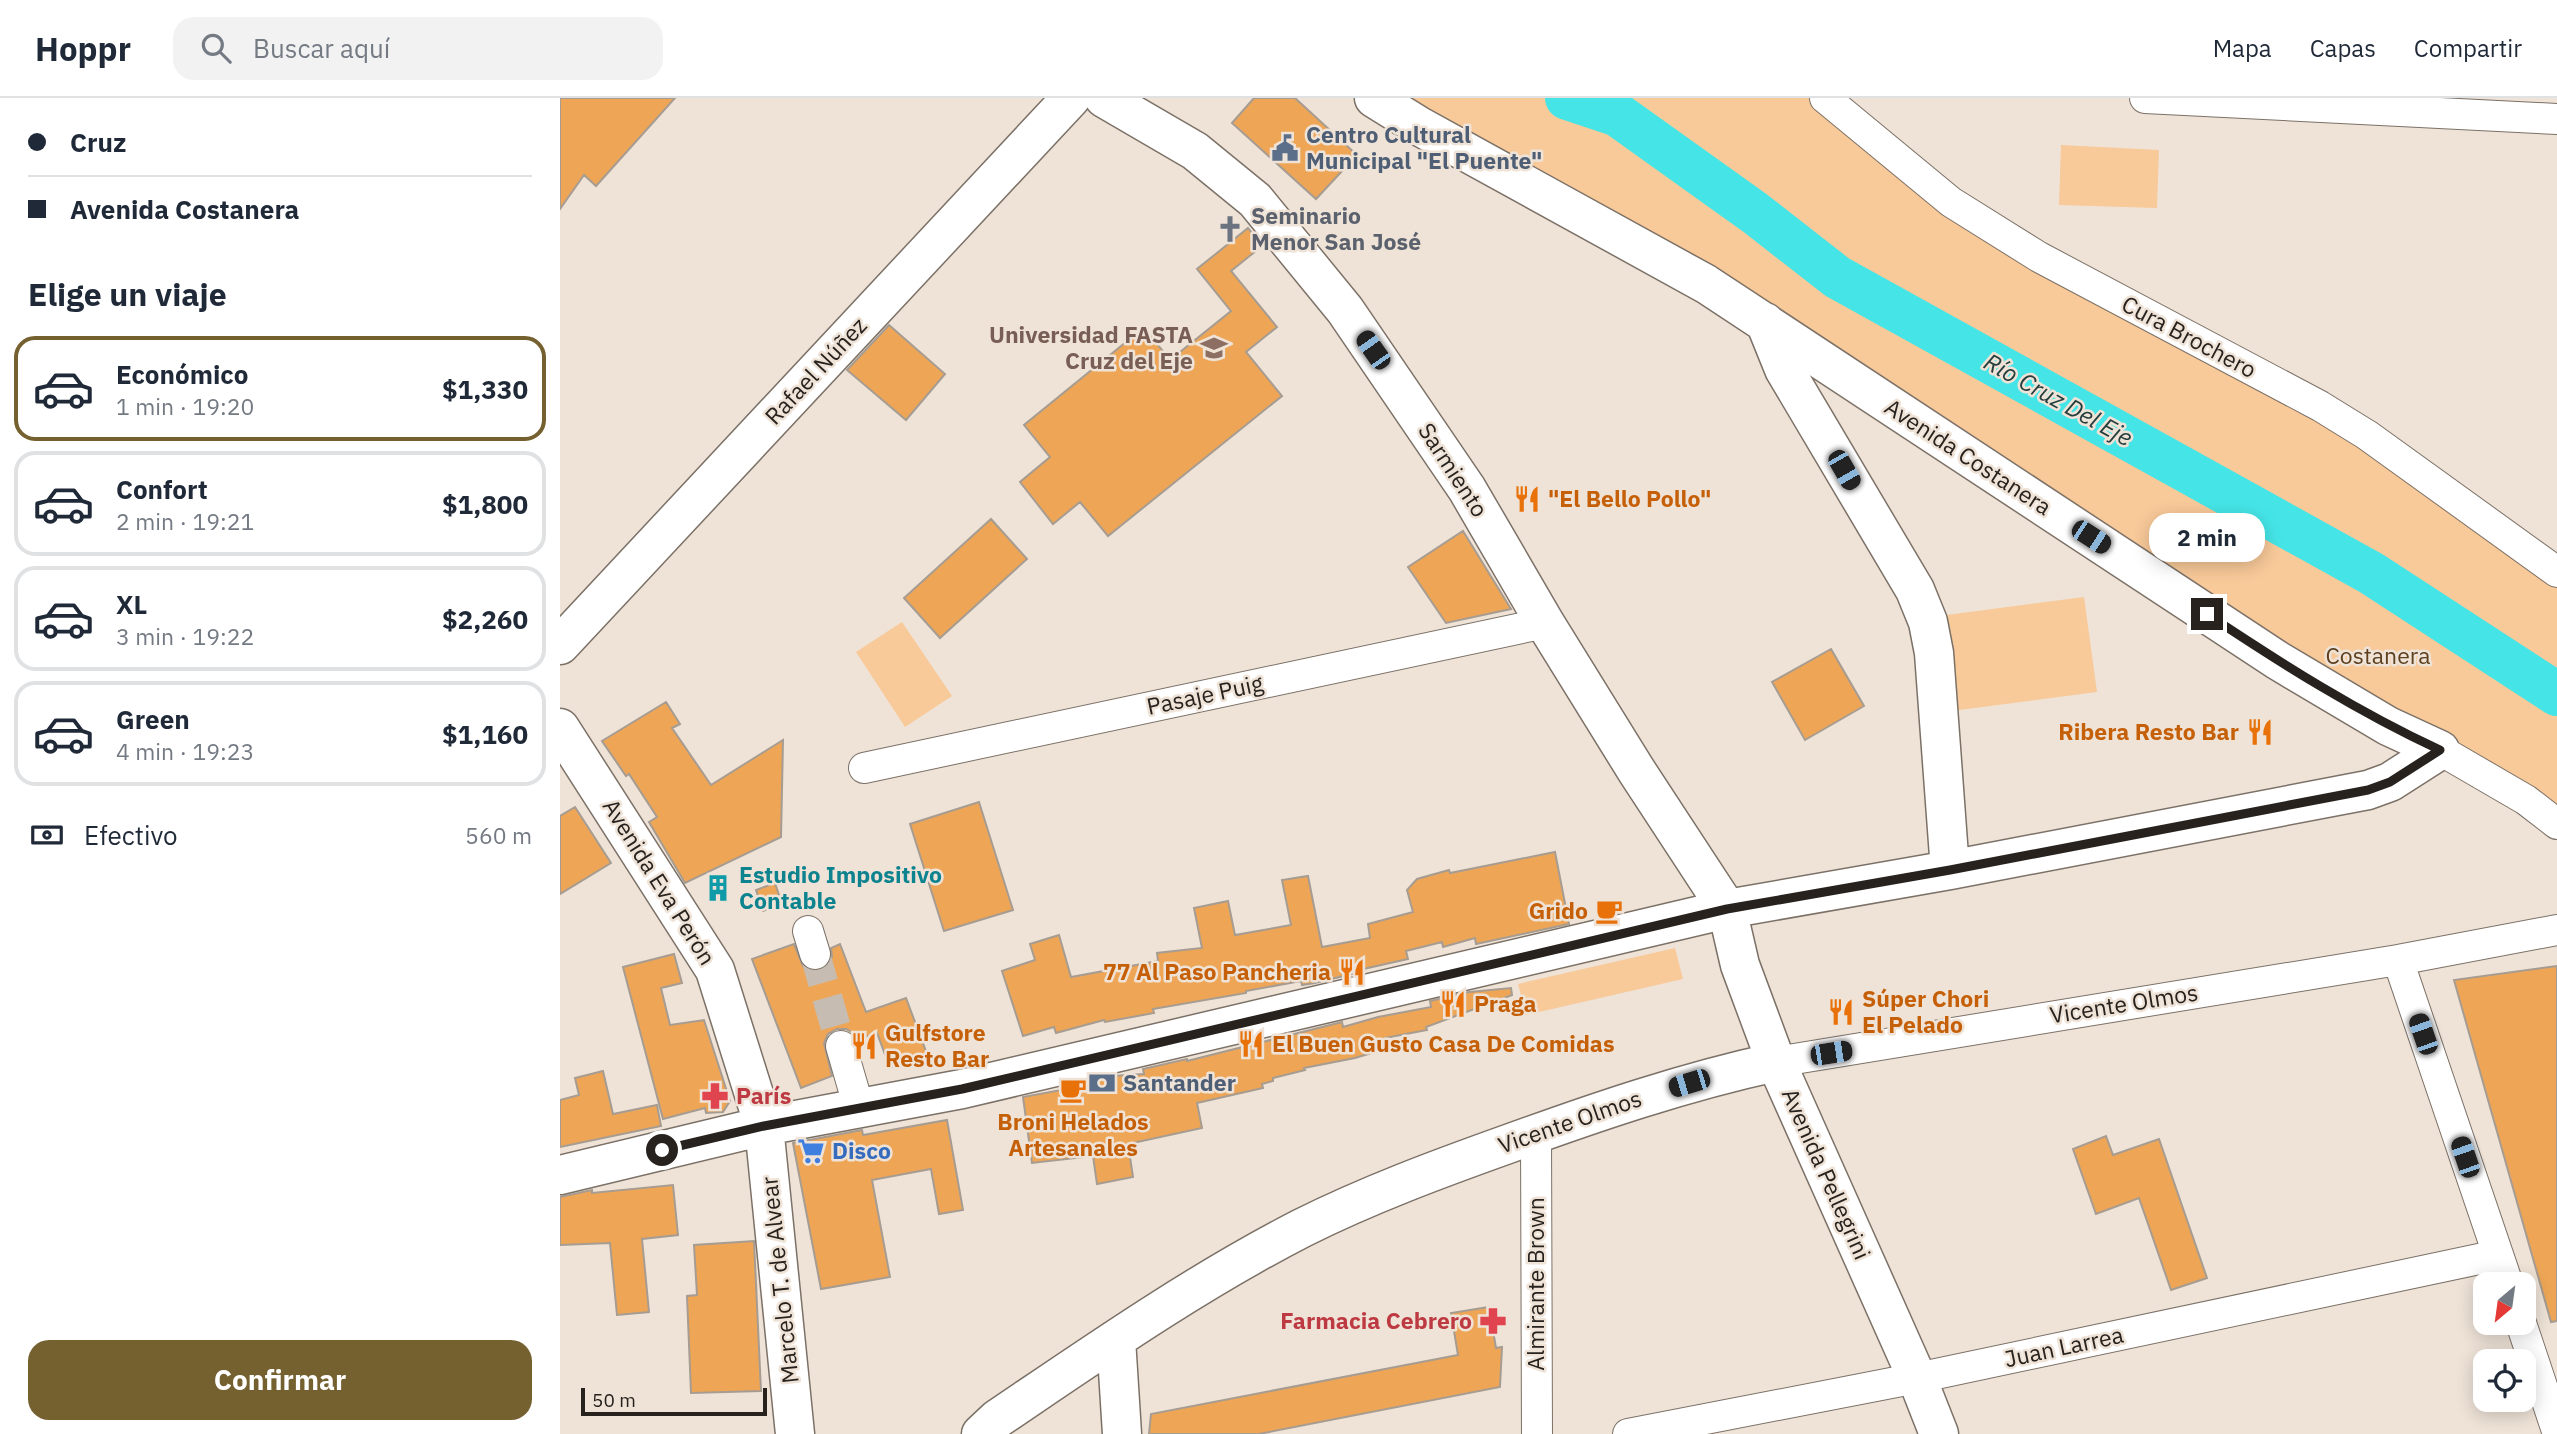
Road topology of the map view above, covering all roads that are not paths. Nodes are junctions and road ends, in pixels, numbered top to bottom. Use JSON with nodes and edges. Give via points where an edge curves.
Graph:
{"nodes":[{"id":1,"x":1072,"y":98,"type":"edge"},
{"id":2,"x":1104,"y":98,"type":"edge"},
{"id":3,"x":1374,"y":98,"type":"edge"},
{"id":4,"x":1825,"y":98,"type":"edge"},
{"id":5,"x":2145,"y":98,"type":"edge"},
{"id":6,"x":2557,"y":119,"type":"edge"},
{"id":7,"x":1765,"y":323,"type":"junction"},
{"id":8,"x":2557,"y":572,"type":"edge"},
{"id":9,"x":1545,"y":623,"type":"junction"},
{"id":10,"x":560,"y":645,"type":"edge"},
{"id":11,"x":560,"y":728,"type":"edge"},
{"id":12,"x":2440,"y":750,"type":"junction"},
{"id":13,"x":864,"y":768,"type":"dead end"},
{"id":14,"x":2557,"y":824,"type":"edge"},
{"id":15,"x":1950,"y":870,"type":"junction"},
{"id":16,"x":1727,"y":909,"type":"junction"},
{"id":17,"x":2557,"y":930,"type":"edge"},
{"id":18,"x":2398,"y":960,"type":"junction"},
{"id":19,"x":841,"y":1046,"type":"tunnel mouth"},
{"id":20,"x":1776,"y":1062,"type":"junction"},
{"id":21,"x":859,"y":1108,"type":"junction"},
{"id":22,"x":764,"y":1126,"type":"junction"},
{"id":23,"x":1536,"y":1133,"type":"junction"},
{"id":24,"x":560,"y":1175,"type":"edge"},
{"id":25,"x":2498,"y":1255,"type":"junction"},
{"id":26,"x":2504,"y":1272,"type":"edge"},
{"id":27,"x":2525,"y":1335,"type":"edge"},
{"id":28,"x":1115,"y":1339,"type":"junction"},
{"id":29,"x":1917,"y":1378,"type":"junction"},
{"id":30,"x":2557,"y":1431,"type":"edge"},
{"id":31,"x":795,"y":1434,"type":"edge"},
{"id":32,"x":981,"y":1434,"type":"edge"},
{"id":33,"x":1122,"y":1434,"type":"edge"},
{"id":34,"x":1537,"y":1434,"type":"edge"},
{"id":35,"x":1628,"y":1434,"type":"edge"},
{"id":36,"x":1939,"y":1434,"type":"edge"}],
"edges":[{"from":1,"to":10,"type":"street","name":"Rafael Núñez"},
{"from":2,"to":9,"type":"street","name":"Sarmiento","via":[[1195,151],[1255,200],[1282,231],[1345,310],[1467,489]]},
{"from":3,"to":7,"type":"street","name":"Avenida Costanera","via":[[1706,284]]},
{"from":4,"to":8,"type":"street","name":"Cura Brochero","via":[[1951,202],[2039,257],[2320,406]]},
{"from":5,"to":6,"type":"street"},
{"from":7,"to":12,"type":"street","name":"Avenida Costanera","via":[[2277,660],[2388,726]]},
{"from":7,"to":15,"type":"street","via":[[1784,369],[1915,590],[1928,622]]},
{"from":9,"to":13,"type":"street","name":"Pasaje Puig"},
{"from":9,"to":16,"type":"street","name":"Sarmiento"},
{"from":11,"to":22,"type":"street","name":"Avenida Eva Perón","via":[[715,970]]},
{"from":12,"to":14,"type":"street","name":"Avenida Costanera"},
{"from":12,"to":15,"type":"street","via":[[2400,777],[2368,790]]},
{"from":15,"to":16,"type":"street"},
{"from":16,"to":20,"type":"street","name":"Avenida Pellegrini","via":[[1741,965]]},
{"from":16,"to":21,"type":"street","via":[[962,1089]]},
{"from":17,"to":18,"type":"street","name":"Vicente Olmos"},
{"from":18,"to":20,"type":"street","name":"Vicente Olmos"},
{"from":18,"to":25,"type":"street"},
{"from":19,"to":21,"type":"street"},
{"from":20,"to":23,"type":"street","name":"Vicente Olmos","via":[[1710,1076]]},
{"from":20,"to":29,"type":"street","name":"Avenida Pellegrini"},
{"from":21,"to":22,"type":"street"},
{"from":22,"to":24,"type":"street"},
{"from":22,"to":31,"type":"street","name":"Marcelo T. de Alvear"},
{"from":23,"to":28,"type":"street","name":"Vicente Olmos","via":[[1421,1175],[1303,1228]]},
{"from":23,"to":34,"type":"street","name":"Almirante Brown"},
{"from":25,"to":26,"type":"street"},
{"from":25,"to":29,"type":"street","name":"Juan Larrea"},
{"from":27,"to":30,"type":"street"},
{"from":28,"to":32,"type":"street","name":"Vicente Olmos"},
{"from":28,"to":33,"type":"street"},
{"from":29,"to":35,"type":"street","name":"Juan Larrea"},
{"from":29,"to":36,"type":"street","name":"Avenida Pellegrini"}]}
